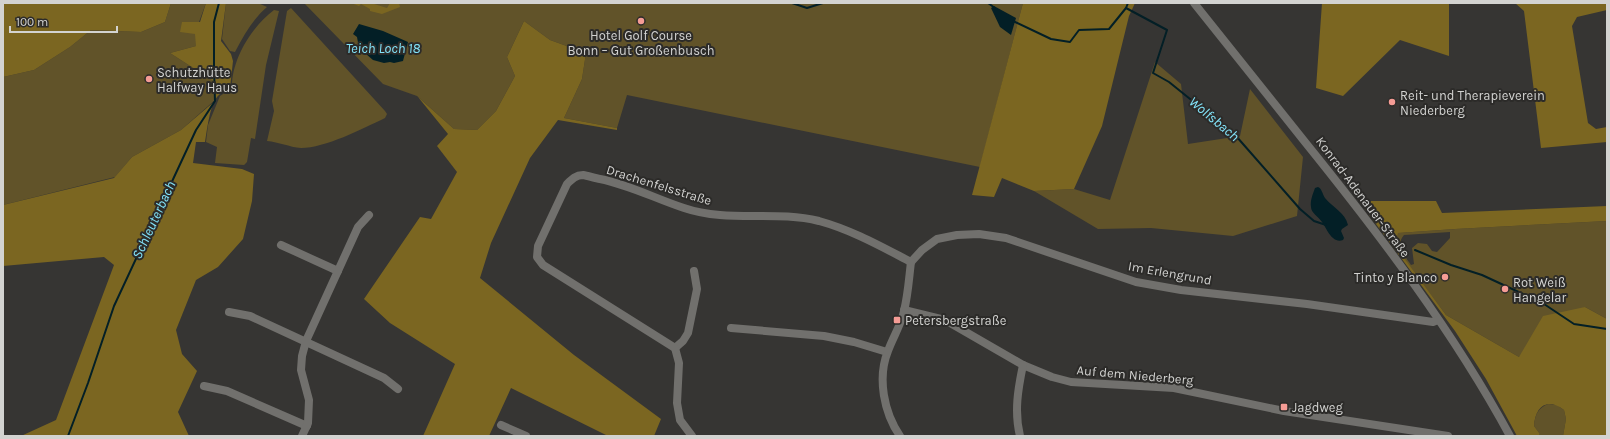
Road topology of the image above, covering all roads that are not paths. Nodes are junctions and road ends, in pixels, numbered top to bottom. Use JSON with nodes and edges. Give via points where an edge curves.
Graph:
{"nodes":[{"id":1,"x":1194,"y":3,"type":"edge"},
{"id":2,"x":369,"y":215,"type":"dead end"},
{"id":3,"x":281,"y":245,"type":"dead end"},
{"id":4,"x":911,"y":262,"type":"junction"},
{"id":5,"x":338,"y":271,"type":"junction"},
{"id":6,"x":694,"y":271,"type":"dead end"},
{"id":7,"x":904,"y":310,"type":"junction"},
{"id":8,"x":229,"y":312,"type":"dead end"},
{"id":9,"x":1438,"y":320,"type":"junction"},
{"id":10,"x":731,"y":328,"type":"dead end"},
{"id":11,"x":306,"y":341,"type":"junction"},
{"id":12,"x":675,"y":348,"type":"junction"},
{"id":13,"x":887,"y":352,"type":"junction"},
{"id":14,"x":1023,"y":365,"type":"junction"},
{"id":15,"x":204,"y":386,"type":"dead end"},
{"id":16,"x":398,"y":389,"type":"dead end"},
{"id":17,"x":502,"y":425,"type":"dead end"},
{"id":18,"x":307,"y":426,"type":"junction"},
{"id":19,"x":302,"y":436,"type":"edge"},
{"id":20,"x":526,"y":436,"type":"edge"},
{"id":21,"x":692,"y":436,"type":"edge"},
{"id":22,"x":900,"y":436,"type":"edge"},
{"id":23,"x":1020,"y":436,"type":"edge"},
{"id":24,"x":1448,"y":436,"type":"edge"},
{"id":25,"x":1510,"y":436,"type":"edge"}],
"edges":[{"from":1,"to":9,"type":"street","name":"Konrad-Adenauer-Straße","via":[[1337,181]]},
{"from":2,"to":5,"type":"street","via":[[358,227]]},
{"from":3,"to":5,"type":"street"},
{"from":4,"to":7,"type":"street"},
{"from":4,"to":9,"type":"street","name":"Im Erlengrund","via":[[937,239],[979,234],[1006,238],[1136,282],[1433,322]]},
{"from":4,"to":12,"type":"street","name":"Drachenfelsstraße","via":[[860,236],[818,221],[702,213],[682,208],[616,182],[582,175],[573,178],[567,184],[538,246],[537,257],[543,265]]},
{"from":5,"to":11,"type":"street"},
{"from":6,"to":12,"type":"street","via":[[697,289],[688,333]]},
{"from":7,"to":13,"type":"street"},
{"from":7,"to":14,"type":"street","name":"Auf dem Niederberg","via":[[945,320]]},
{"from":8,"to":11,"type":"street","via":[[250,316]]},
{"from":9,"to":25,"type":"street","name":"Konrad-Adenauer-Straße","via":[[1479,382]]},
{"from":10,"to":13,"type":"street","via":[[824,336]]},
{"from":11,"to":16,"type":"street","via":[[384,378]]},
{"from":11,"to":18,"type":"street","via":[[301,370],[309,400]]},
{"from":12,"to":21,"type":"street","via":[[679,363],[680,420]]},
{"from":13,"to":22,"type":"street","via":[[884,399],[894,428]]},
{"from":14,"to":23,"type":"street","via":[[1017,397]]},
{"from":14,"to":24,"type":"street","name":"Auf dem Niederberg","via":[[1071,382],[1174,388],[1284,411]]},
{"from":15,"to":18,"type":"street","via":[[227,391]]},
{"from":17,"to":20,"type":"street"},
{"from":18,"to":19,"type":"street"}]}
